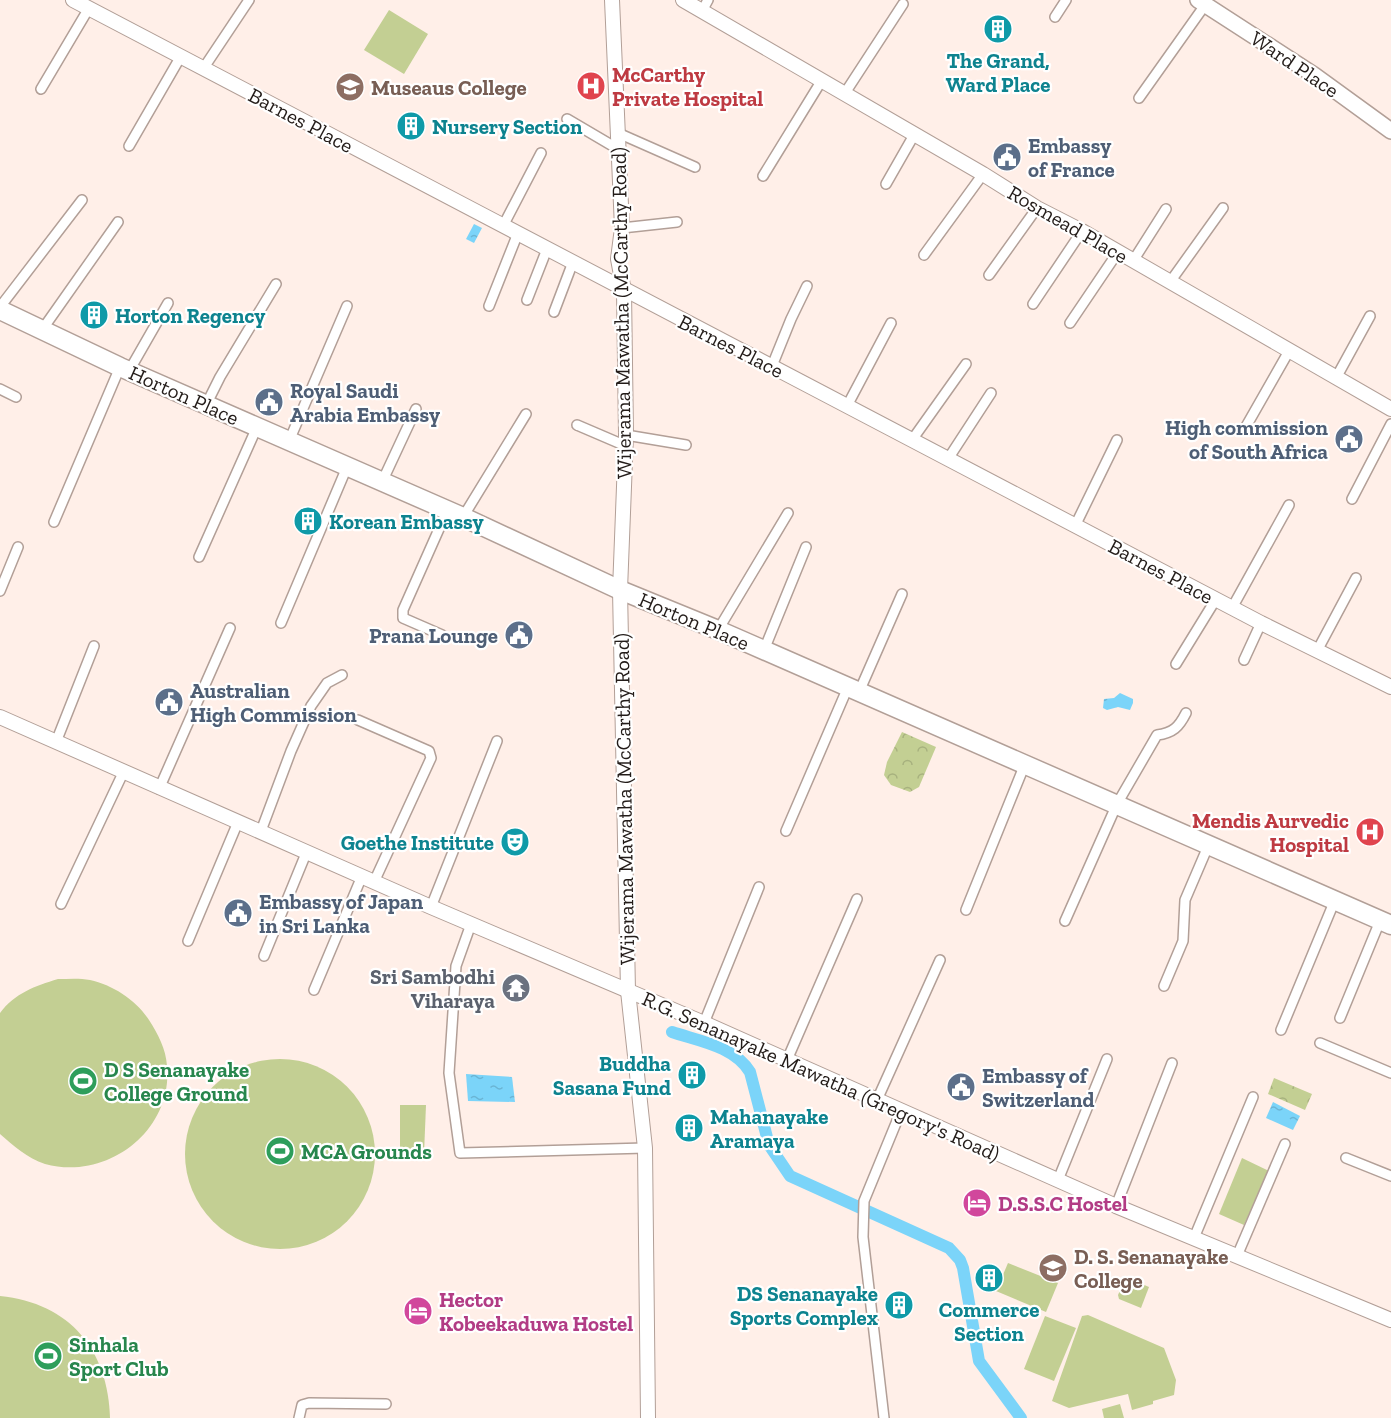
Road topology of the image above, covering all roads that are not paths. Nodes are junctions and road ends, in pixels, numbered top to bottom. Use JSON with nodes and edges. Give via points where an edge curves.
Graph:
{"nodes":[{"id":1,"x":73,"y":0,"type":"edge"},
{"id":2,"x":249,"y":0,"type":"edge"},
{"id":3,"x":612,"y":0,"type":"edge"},
{"id":4,"x":683,"y":0,"type":"edge"},
{"id":5,"x":1066,"y":0,"type":"edge"},
{"id":6,"x":1207,"y":3,"type":"edge"},
{"id":7,"x":903,"y":4,"type":"dead end"},
{"id":8,"x":705,"y":5,"type":"edge"},
{"id":9,"x":89,"y":8,"type":"junction"},
{"id":10,"x":1055,"y":17,"type":"dead end"},
{"id":11,"x":181,"y":56,"type":"junction"},
{"id":12,"x":203,"y":69,"type":"junction"},
{"id":13,"x":822,"y":80,"type":"junction"},
{"id":14,"x":41,"y":89,"type":"dead end"},
{"id":15,"x":845,"y":93,"type":"junction"},
{"id":16,"x":1139,"y":98,"type":"dead end"},
{"id":17,"x":567,"y":119,"type":"dead end"},
{"id":18,"x":1391,"y":131,"type":"edge"},
{"id":19,"x":618,"y":133,"type":"junction"},
{"id":20,"x":914,"y":135,"type":"junction"},
{"id":21,"x":129,"y":146,"type":"dead end"},
{"id":22,"x":618,"y":149,"type":"junction"},
{"id":23,"x":541,"y":153,"type":"dead end"},
{"id":24,"x":695,"y":167,"type":"dead end"},
{"id":25,"x":984,"y":174,"type":"junction"},
{"id":26,"x":763,"y":176,"type":"dead end"},
{"id":27,"x":886,"y":184,"type":"dead end"},
{"id":28,"x":82,"y":200,"type":"dead end"},
{"id":29,"x":1037,"y":208,"type":"junction"},
{"id":30,"x":1223,"y":208,"type":"dead end"},
{"id":31,"x":1166,"y":209,"type":"dead end"},
{"id":32,"x":118,"y":222,"type":"dead end"},
{"id":33,"x":678,"y":222,"type":"dead end"},
{"id":34,"x":503,"y":226,"type":"junction"},
{"id":35,"x":622,"y":228,"type":"junction"},
{"id":36,"x":1082,"y":231,"type":"junction"},
{"id":37,"x":518,"y":233,"type":"junction"},
{"id":38,"x":547,"y":249,"type":"junction"},
{"id":39,"x":1118,"y":252,"type":"junction"},
{"id":40,"x":924,"y":255,"type":"dead end"},
{"id":41,"x":1133,"y":261,"type":"junction"},
{"id":42,"x":573,"y":262,"type":"junction"},
{"id":43,"x":989,"y":275,"type":"dead end"},
{"id":44,"x":1170,"y":282,"type":"junction"},
{"id":45,"x":276,"y":284,"type":"dead end"},
{"id":46,"x":807,"y":286,"type":"dead end"},
{"id":47,"x":624,"y":291,"type":"junction"},
{"id":48,"x":527,"y":300,"type":"dead end"},
{"id":49,"x":168,"y":303,"type":"dead end"},
{"id":50,"x":1033,"y":304,"type":"dead end"},
{"id":51,"x":347,"y":306,"type":"dead end"},
{"id":52,"x":489,"y":306,"type":"dead end"},
{"id":53,"x":0,"y":308,"type":"edge"},
{"id":54,"x":554,"y":312,"type":"dead end"},
{"id":55,"x":1370,"y":316,"type":"dead end"},
{"id":56,"x":891,"y":323,"type":"dead end"},
{"id":57,"x":1070,"y":323,"type":"dead end"},
{"id":58,"x":42,"y":330,"type":"junction"},
{"id":59,"x":1289,"y":351,"type":"junction"},
{"id":60,"x":966,"y":364,"type":"dead end"},
{"id":61,"x":772,"y":366,"type":"junction"},
{"id":62,"x":125,"y":369,"type":"junction"},
{"id":63,"x":1336,"y":378,"type":"junction"},
{"id":64,"x":0,"y":389,"type":"edge"},
{"id":65,"x":992,"y":393,"type":"dead end"},
{"id":66,"x":15,"y":397,"type":"dead end"},
{"id":67,"x":206,"y":405,"type":"junction"},
{"id":68,"x":847,"y":406,"type":"junction"},
{"id":69,"x":416,"y":409,"type":"dead end"},
{"id":70,"x":1391,"y":409,"type":"edge"},
{"id":71,"x":526,"y":414,"type":"dead end"},
{"id":72,"x":1391,"y":424,"type":"edge"},
{"id":73,"x":577,"y":425,"type":"dead end"},
{"id":74,"x":257,"y":427,"type":"junction"},
{"id":75,"x":1244,"y":430,"type":"dead end"},
{"id":76,"x":912,"y":440,"type":"junction"},
{"id":77,"x":1117,"y":440,"type":"dead end"},
{"id":78,"x":289,"y":441,"type":"junction"},
{"id":79,"x":626,"y":441,"type":"junction"},
{"id":80,"x":686,"y":445,"type":"dead end"},
{"id":81,"x":948,"y":459,"type":"junction"},
{"id":82,"x":347,"y":467,"type":"junction"},
{"id":83,"x":382,"y":482,"type":"junction"},
{"id":84,"x":1352,"y":499,"type":"dead end"},
{"id":85,"x":1288,"y":505,"type":"dead end"},
{"id":86,"x":788,"y":513,"type":"dead end"},
{"id":87,"x":455,"y":514,"type":"junction"},
{"id":88,"x":54,"y":522,"type":"dead end"},
{"id":89,"x":1075,"y":525,"type":"junction"},
{"id":90,"x":18,"y":547,"type":"dead end"},
{"id":91,"x":806,"y":547,"type":"dead end"},
{"id":92,"x":199,"y":557,"type":"dead end"},
{"id":93,"x":1356,"y":578,"type":"dead end"},
{"id":94,"x":620,"y":590,"type":"junction"},
{"id":95,"x":0,"y":591,"type":"edge"},
{"id":96,"x":902,"y":594,"type":"dead end"},
{"id":97,"x":1216,"y":599,"type":"junction"},
{"id":98,"x":1232,"y":608,"type":"junction"},
{"id":99,"x":281,"y":623,"type":"dead end"},
{"id":100,"x":1261,"y":623,"type":"junction"},
{"id":101,"x":230,"y":628,"type":"dead end"},
{"id":102,"x":718,"y":630,"type":"junction"},
{"id":103,"x":442,"y":634,"type":"dead end"},
{"id":104,"x":94,"y":646,"type":"dead end"},
{"id":105,"x":764,"y":650,"type":"junction"},
{"id":106,"x":1317,"y":651,"type":"junction"},
{"id":107,"x":1244,"y":660,"type":"dead end"},
{"id":108,"x":1176,"y":664,"type":"dead end"},
{"id":109,"x":342,"y":675,"type":"dead end"},
{"id":110,"x":1391,"y":687,"type":"edge"},
{"id":111,"x":853,"y":689,"type":"junction"},
{"id":112,"x":1186,"y":713,"type":"dead end"},
{"id":113,"x":1,"y":720,"type":"edge"},
{"id":114,"x":358,"y":720,"type":"dead end"},
{"id":115,"x":497,"y":741,"type":"dead end"},
{"id":116,"x":56,"y":742,"type":"junction"},
{"id":117,"x":1025,"y":764,"type":"junction"},
{"id":118,"x":123,"y":773,"type":"junction"},
{"id":119,"x":159,"y":789,"type":"junction"},
{"id":120,"x":1117,"y":804,"type":"junction"},
{"id":121,"x":238,"y":822,"type":"junction"},
{"id":122,"x":261,"y":831,"type":"junction"},
{"id":123,"x":786,"y":831,"type":"dead end"},
{"id":124,"x":1209,"y":844,"type":"junction"},
{"id":125,"x":307,"y":851,"type":"junction"},
{"id":126,"x":368,"y":879,"type":"junction"},
{"id":127,"x":759,"y":887,"type":"dead end"},
{"id":128,"x":857,"y":899,"type":"dead end"},
{"id":129,"x":1335,"y":900,"type":"junction"},
{"id":130,"x":61,"y":904,"type":"dead end"},
{"id":131,"x":432,"y":907,"type":"junction"},
{"id":132,"x":966,"y":910,"type":"dead end"},
{"id":133,"x":1065,"y":921,"type":"dead end"},
{"id":134,"x":1385,"y":923,"type":"edge"},
{"id":135,"x":471,"y":924,"type":"junction"},
{"id":136,"x":188,"y":940,"type":"dead end"},
{"id":137,"x":264,"y":956,"type":"dead end"},
{"id":138,"x":940,"y":960,"type":"dead end"},
{"id":139,"x":1164,"y":986,"type":"dead end"},
{"id":140,"x":314,"y":990,"type":"dead end"},
{"id":141,"x":628,"y":991,"type":"junction"},
{"id":142,"x":1340,"y":1018,"type":"dead end"},
{"id":143,"x":704,"y":1023,"type":"junction"},
{"id":144,"x":1281,"y":1030,"type":"dead end"},
{"id":145,"x":1320,"y":1043,"type":"dead end"},
{"id":146,"x":1107,"y":1059,"type":"dead end"},
{"id":147,"x":787,"y":1060,"type":"junction"},
{"id":148,"x":1172,"y":1063,"type":"dead end"},
{"id":149,"x":1391,"y":1073,"type":"edge"},
{"id":150,"x":1253,"y":1097,"type":"dead end"},
{"id":151,"x":877,"y":1100,"type":"junction"},
{"id":152,"x":901,"y":1111,"type":"junction"},
{"id":153,"x":1285,"y":1144,"type":"dead end"},
{"id":154,"x":645,"y":1148,"type":"junction"},
{"id":155,"x":1346,"y":1158,"type":"dead end"},
{"id":156,"x":1391,"y":1176,"type":"edge"},
{"id":157,"x":1058,"y":1180,"type":"junction"},
{"id":158,"x":1116,"y":1206,"type":"junction"},
{"id":159,"x":1194,"y":1238,"type":"junction"},
{"id":160,"x":1237,"y":1256,"type":"junction"},
{"id":161,"x":1385,"y":1318,"type":"edge"},
{"id":162,"x":386,"y":1404,"type":"dead end"},
{"id":163,"x":299,"y":1418,"type":"edge"},
{"id":164,"x":648,"y":1418,"type":"edge"},
{"id":165,"x":884,"y":1418,"type":"edge"}],
"edges":[{"from":1,"to":9,"type":"street","name":"Barnes Place"},
{"from":2,"to":12,"type":"street"},
{"from":3,"to":19,"type":"street","name":"Wijerama Mawatha (McCarthy Road)"},
{"from":4,"to":8,"type":"street","name":"Rosmead Place"},
{"from":5,"to":10,"type":"street"},
{"from":6,"to":16,"type":"street"},
{"from":6,"to":18,"type":"main road","name":"Ward Place"},
{"from":7,"to":15,"type":"street"},
{"from":8,"to":13,"type":"street","name":"Rosmead Place"},
{"from":9,"to":11,"type":"street","name":"Barnes Place"},
{"from":9,"to":14,"type":"street"},
{"from":11,"to":12,"type":"street","name":"Barnes Place"},
{"from":11,"to":21,"type":"street"},
{"from":12,"to":34,"type":"street","name":"Barnes Place"},
{"from":13,"to":15,"type":"street","name":"Rosmead Place"},
{"from":13,"to":26,"type":"street"},
{"from":15,"to":20,"type":"street","name":"Rosmead Place"},
{"from":17,"to":22,"type":"street"},
{"from":19,"to":22,"type":"street","name":"Wijerama Mawatha (McCarthy Road)"},
{"from":19,"to":24,"type":"street"},
{"from":20,"to":25,"type":"street","name":"Rosmead Place"},
{"from":20,"to":27,"type":"street"},
{"from":22,"to":35,"type":"street","name":"Wijerama Mawatha (McCarthy Road)"},
{"from":23,"to":34,"type":"street"},
{"from":25,"to":29,"type":"street","name":"Rosmead Place"},
{"from":25,"to":40,"type":"street"},
{"from":28,"to":53,"type":"street"},
{"from":29,"to":36,"type":"street","name":"Rosmead Place"},
{"from":29,"to":43,"type":"street"},
{"from":30,"to":44,"type":"street"},
{"from":31,"to":41,"type":"street"},
{"from":32,"to":58,"type":"street"},
{"from":33,"to":35,"type":"street"},
{"from":34,"to":37,"type":"street","name":"Barnes Place"},
{"from":35,"to":47,"type":"street","name":"Wijerama Mawatha (McCarthy Road)","via":[[618,259]]},
{"from":36,"to":39,"type":"street","name":"Rosmead Place"},
{"from":36,"to":50,"type":"street"},
{"from":37,"to":38,"type":"street","name":"Barnes Place"},
{"from":37,"to":52,"type":"street"},
{"from":38,"to":42,"type":"street","name":"Barnes Place"},
{"from":38,"to":48,"type":"street"},
{"from":39,"to":41,"type":"street","name":"Rosmead Place"},
{"from":39,"to":57,"type":"street"},
{"from":41,"to":44,"type":"street","name":"Rosmead Place"},
{"from":42,"to":47,"type":"street","name":"Barnes Place"},
{"from":42,"to":54,"type":"street"},
{"from":44,"to":59,"type":"street","name":"Rosmead Place"},
{"from":45,"to":67,"type":"street"},
{"from":46,"to":61,"type":"street"},
{"from":47,"to":61,"type":"street","name":"Barnes Place"},
{"from":47,"to":79,"type":"street","name":"Wijerama Mawatha (McCarthy Road)"},
{"from":49,"to":62,"type":"street"},
{"from":51,"to":78,"type":"street"},
{"from":53,"to":58,"type":"highway","name":"Horton Place"},
{"from":55,"to":63,"type":"street"},
{"from":56,"to":68,"type":"street"},
{"from":58,"to":62,"type":"highway","name":"Horton Place"},
{"from":59,"to":63,"type":"street","name":"Rosmead Place"},
{"from":59,"to":75,"type":"street"},
{"from":60,"to":76,"type":"street"},
{"from":61,"to":68,"type":"street","name":"Barnes Place"},
{"from":62,"to":67,"type":"highway","name":"Horton Place"},
{"from":62,"to":88,"type":"street"},
{"from":63,"to":70,"type":"street","name":"Rosmead Place"},
{"from":64,"to":66,"type":"street"},
{"from":65,"to":81,"type":"street"},
{"from":67,"to":74,"type":"highway","name":"Horton Place"},
{"from":68,"to":76,"type":"street","name":"Barnes Place"},
{"from":69,"to":83,"type":"street"},
{"from":71,"to":87,"type":"street"},
{"from":72,"to":84,"type":"street"},
{"from":73,"to":79,"type":"street"},
{"from":74,"to":78,"type":"highway","name":"Horton Place"},
{"from":74,"to":92,"type":"street"},
{"from":76,"to":81,"type":"street","name":"Barnes Place"},
{"from":77,"to":89,"type":"street"},
{"from":78,"to":82,"type":"highway","name":"Horton Place"},
{"from":79,"to":80,"type":"street"},
{"from":79,"to":94,"type":"street","name":"Wijerama Mawatha (McCarthy Road)"},
{"from":81,"to":89,"type":"street","name":"Barnes Place"},
{"from":82,"to":83,"type":"highway","name":"Horton Place"},
{"from":82,"to":99,"type":"street"},
{"from":83,"to":87,"type":"highway","name":"Horton Place"},
{"from":85,"to":98,"type":"street"},
{"from":86,"to":102,"type":"street"},
{"from":87,"to":94,"type":"highway","name":"Horton Place"},
{"from":87,"to":103,"type":"street","via":[[403,618]]},
{"from":89,"to":97,"type":"street","name":"Barnes Place"},
{"from":90,"to":95,"type":"street"},
{"from":91,"to":105,"type":"street"},
{"from":93,"to":106,"type":"street"},
{"from":94,"to":102,"type":"highway","name":"Horton Place"},
{"from":94,"to":141,"type":"street","name":"Wijerama Mawatha (McCarthy Road)"},
{"from":96,"to":111,"type":"street"},
{"from":97,"to":98,"type":"street","name":"Barnes Place"},
{"from":97,"to":108,"type":"street"},
{"from":98,"to":100,"type":"street","name":"Barnes Place"},
{"from":100,"to":106,"type":"street","name":"Barnes Place"},
{"from":100,"to":107,"type":"street"},
{"from":101,"to":119,"type":"street"},
{"from":102,"to":105,"type":"highway","name":"Horton Place"},
{"from":104,"to":116,"type":"street"},
{"from":105,"to":111,"type":"highway","name":"Horton Place"},
{"from":106,"to":110,"type":"street","name":"Barnes Place"},
{"from":109,"to":122,"type":"street","via":[[327,684],[311,706]]},
{"from":111,"to":117,"type":"highway","name":"Horton Place"},
{"from":111,"to":123,"type":"street"},
{"from":112,"to":120,"type":"street","via":[[1179,726],[1168,734],[1157,735]]},
{"from":113,"to":116,"type":"street","name":"R.G. Senanayake Mawatha (Gregory's Road)"},
{"from":114,"to":126,"type":"street","via":[[429,751],[431,758]]},
{"from":115,"to":131,"type":"street"},
{"from":116,"to":118,"type":"street","name":"R.G. Senanayake Mawatha (Gregory's Road)"},
{"from":117,"to":120,"type":"highway","name":"Horton Place"},
{"from":117,"to":132,"type":"street"},
{"from":118,"to":119,"type":"street","name":"R.G. Senanayake Mawatha (Gregory's Road)"},
{"from":118,"to":130,"type":"street"},
{"from":119,"to":121,"type":"street","name":"R.G. Senanayake Mawatha (Gregory's Road)"},
{"from":120,"to":124,"type":"highway","name":"Horton Place"},
{"from":120,"to":133,"type":"street"},
{"from":121,"to":122,"type":"street","name":"R.G. Senanayake Mawatha (Gregory's Road)"},
{"from":121,"to":136,"type":"street"},
{"from":122,"to":125,"type":"street","name":"R.G. Senanayake Mawatha (Gregory's Road)"},
{"from":124,"to":129,"type":"highway","name":"Horton Place"},
{"from":124,"to":139,"type":"street","via":[[1185,900],[1183,941]]},
{"from":125,"to":126,"type":"street","name":"R.G. Senanayake Mawatha (Gregory's Road)"},
{"from":125,"to":137,"type":"street"},
{"from":126,"to":131,"type":"street","name":"R.G. Senanayake Mawatha (Gregory's Road)"},
{"from":126,"to":140,"type":"street"},
{"from":127,"to":143,"type":"street"},
{"from":128,"to":147,"type":"street"},
{"from":129,"to":134,"type":"highway","name":"Horton Place"},
{"from":129,"to":144,"type":"street"},
{"from":131,"to":135,"type":"street","name":"R.G. Senanayake Mawatha (Gregory's Road)"},
{"from":134,"to":142,"type":"street"},
{"from":135,"to":141,"type":"street","name":"R.G. Senanayake Mawatha (Gregory's Road)"},
{"from":135,"to":154,"type":"street","via":[[456,966],[449,1073],[460,1153]]},
{"from":138,"to":151,"type":"street"},
{"from":141,"to":143,"type":"street","name":"R.G. Senanayake Mawatha (Gregory's Road)"},
{"from":141,"to":154,"type":"street","name":"Wijerama Mawatha (McCarthy Road)"},
{"from":143,"to":147,"type":"street","name":"R.G. Senanayake Mawatha (Gregory's Road)"},
{"from":145,"to":149,"type":"street"},
{"from":146,"to":157,"type":"street"},
{"from":147,"to":151,"type":"street","name":"R.G. Senanayake Mawatha (Gregory's Road)"},
{"from":148,"to":158,"type":"street"},
{"from":150,"to":159,"type":"street"},
{"from":151,"to":152,"type":"street","name":"R.G. Senanayake Mawatha (Gregory's Road)"},
{"from":152,"to":157,"type":"street","name":"R.G. Senanayake Mawatha (Gregory's Road)"},
{"from":152,"to":165,"type":"street","via":[[864,1201],[863,1237]]},
{"from":153,"to":160,"type":"street"},
{"from":154,"to":164,"type":"street","name":"Wijerama Mawatha (McCarthy Road)"},
{"from":155,"to":156,"type":"street"},
{"from":157,"to":158,"type":"street","name":"R.G. Senanayake Mawatha (Gregory's Road)"},
{"from":158,"to":159,"type":"street","name":"R.G. Senanayake Mawatha (Gregory's Road)"},
{"from":159,"to":160,"type":"street","name":"R.G. Senanayake Mawatha (Gregory's Road)"},
{"from":160,"to":161,"type":"street","name":"R.G. Senanayake Mawatha (Gregory's Road)"},
{"from":162,"to":163,"type":"street","via":[[309,1403],[302,1406]]}]}
